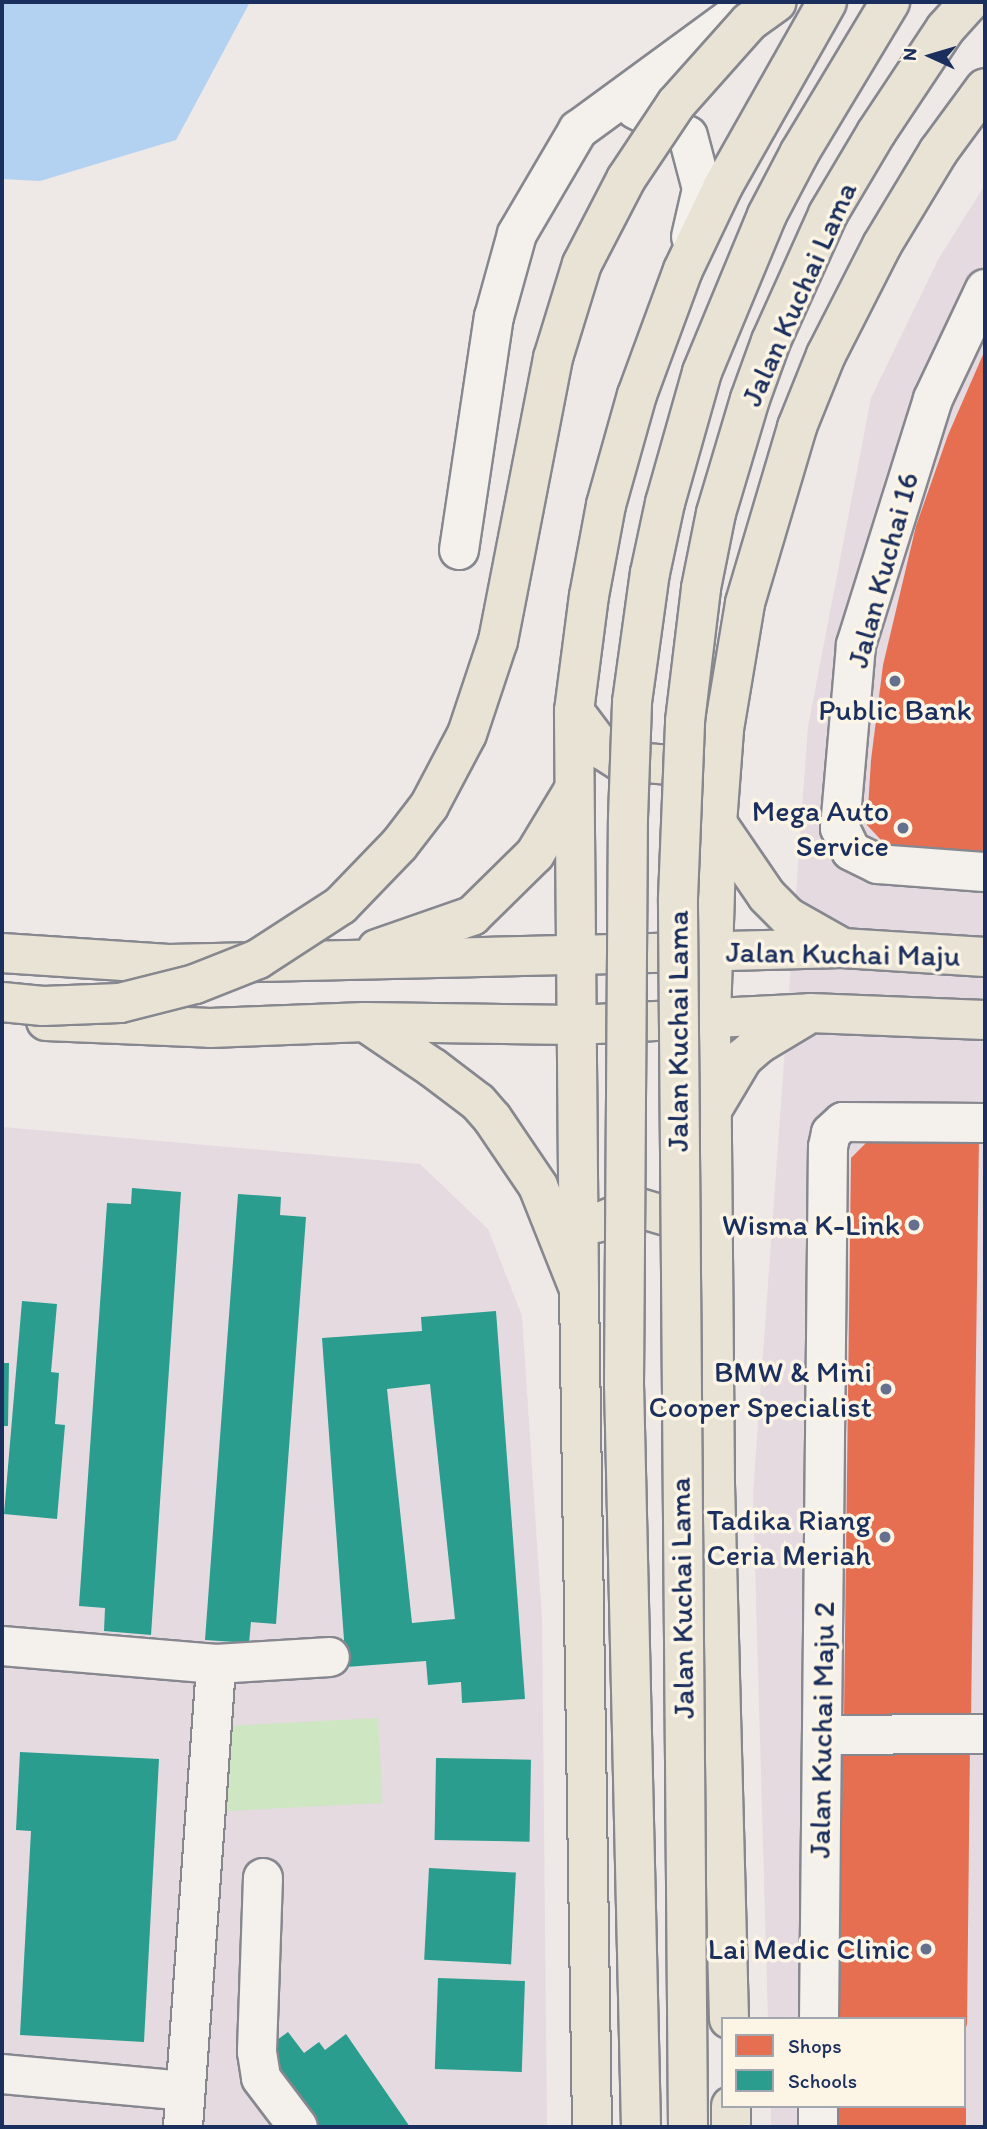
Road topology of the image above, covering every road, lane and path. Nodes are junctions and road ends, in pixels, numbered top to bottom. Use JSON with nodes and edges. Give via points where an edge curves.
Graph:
{"nodes":[{"id":1,"x":753,"y":2,"type":"edge"},
{"id":2,"x":777,"y":2,"type":"edge"},
{"id":3,"x":827,"y":2,"type":"edge"},
{"id":4,"x":890,"y":2,"type":"edge"},
{"id":5,"x":970,"y":2,"type":"edge"},
{"id":6,"x":985,"y":88,"type":"edge"},
{"id":7,"x":611,"y":108,"type":"junction"},
{"id":8,"x":683,"y":270,"type":"junction"},
{"id":9,"x":981,"y":311,"type":"edge"},
{"id":10,"x":459,"y":550,"type":"dead end"},
{"id":11,"x":574,"y":711,"type":"junction"},
{"id":12,"x":724,"y":729,"type":"junction"},
{"id":13,"x":573,"y":791,"type":"junction"},
{"id":14,"x":717,"y":823,"type":"junction"},
{"id":15,"x":985,"y":872,"type":"edge"},
{"id":16,"x":842,"y":948,"type":"junction"},
{"id":17,"x":712,"y":952,"type":"junction"},
{"id":18,"x":2,"y":953,"type":"edge"},
{"id":19,"x":575,"y":955,"type":"junction"},
{"id":20,"x":985,"y":957,"type":"edge"},
{"id":21,"x":342,"y":961,"type":"junction"},
{"id":22,"x":2,"y":1003,"type":"edge"},
{"id":23,"x":810,"y":1013,"type":"junction"},
{"id":24,"x":711,"y":1019,"type":"junction"},
{"id":25,"x":985,"y":1020,"type":"edge"},
{"id":26,"x":2,"y":1021,"type":"edge"},
{"id":27,"x":365,"y":1022,"type":"junction"},
{"id":28,"x":576,"y":1026,"type":"junction"},
{"id":29,"x":712,"y":1110,"type":"junction"},
{"id":30,"x":985,"y":1123,"type":"edge"},
{"id":31,"x":579,"y":1247,"type":"junction"},
{"id":32,"x":714,"y":1250,"type":"junction"},
{"id":33,"x":579,"y":1289,"type":"junction"},
{"id":34,"x":2,"y":1656,"type":"edge"},
{"id":35,"x":330,"y":1657,"type":"dead end"},
{"id":36,"x":216,"y":1664,"type":"junction"},
{"id":37,"x":985,"y":1734,"type":"edge"},
{"id":38,"x":822,"y":1735,"type":"junction"},
{"id":39,"x":263,"y":1878,"type":"dead end"},
{"id":40,"x":729,"y":2017,"type":"edge"},
{"id":41,"x":819,"y":2017,"type":"edge"},
{"id":42,"x":2,"y":2074,"type":"edge"},
{"id":43,"x":731,"y":2108,"type":"edge"},
{"id":44,"x":818,"y":2108,"type":"edge"},
{"id":45,"x":184,"y":2109,"type":"edge"},
{"id":46,"x":298,"y":2127,"type":"edge"},
{"id":47,"x":592,"y":2127,"type":"edge"},
{"id":48,"x":641,"y":2127,"type":"edge"},
{"id":49,"x":688,"y":2127,"type":"edge"},
{"id":50,"x":732,"y":2127,"type":"edge"},
{"id":51,"x":818,"y":2127,"type":"edge"}],
"edges":[{"from":1,"to":7,"type":"street"},
{"from":2,"to":22,"type":"main road","bridge":true,"via":[[749,22],[676,104],[626,179],[582,264],[553,358],[498,641],[467,734],[429,806],[399,845],[341,905],[245,964],[195,984],[120,1003]]},
{"from":3,"to":8,"type":"main road","via":[[723,186]]},
{"from":4,"to":48,"type":"main road","name":"Jalan Kuchai Lama","bridge":true,"via":[[767,215],[702,372],[650,573],[632,702],[624,1384]]},
{"from":5,"to":49,"type":"main road","name":"Jalan Kuchai Lama","bridge":true,"via":[[945,29],[876,132],[822,227],[750,399],[716,513],[701,589],[685,721],[678,898]]},
{"from":6,"to":12,"type":"main road","via":[[938,152],[882,245],[826,355],[797,427],[745,603]]},
{"from":7,"to":8,"type":"street","via":[[640,109],[688,136],[702,189]]},
{"from":7,"to":10,"type":"street","via":[[578,130],[517,234],[494,317]]},
{"from":8,"to":11,"type":"main road","via":[[637,395],[606,505]]},
{"from":9,"to":15,"type":"street","name":"Jalan Kuchai 16","via":[[933,400],[856,645],[840,828],[851,851],[878,864]]},
{"from":11,"to":12,"type":"main road","via":[[604,751],[620,761],[671,765],[702,754]]},
{"from":11,"to":13,"type":"main road"},
{"from":12,"to":14,"type":"main road"},
{"from":13,"to":19,"type":"main road"},
{"from":13,"to":21,"type":"main road","via":[[535,854],[472,916]]},
{"from":14,"to":16,"type":"main road","via":[[749,873],[781,910]]},
{"from":14,"to":17,"type":"main road"},
{"from":16,"to":17,"type":"main road","name":"Jalan Kuchai Maju"},
{"from":16,"to":20,"type":"main road","name":"Jalan Kuchai Maju"},
{"from":17,"to":19,"type":"main road","name":"Jalan Kuchai Maju"},
{"from":17,"to":24,"type":"main road"},
{"from":18,"to":21,"type":"main road","name":"Jalan Kuchai Maju","via":[[169,964]]},
{"from":19,"to":21,"type":"main road","name":"Jalan Kuchai Maju"},
{"from":19,"to":28,"type":"main road"},
{"from":23,"to":24,"type":"main road","name":"Jalan Kuchai Maju"},
{"from":23,"to":25,"type":"main road","name":"Jalan Kuchai Maju"},
{"from":23,"to":29,"type":"main road","via":[[743,1058]]},
{"from":24,"to":28,"type":"main road","name":"Jalan Kuchai Maju"},
{"from":24,"to":29,"type":"main road"},
{"from":26,"to":27,"type":"main road","name":"Jalan Kuchai Maju","via":[[210,1028]]},
{"from":27,"to":28,"type":"main road","name":"Jalan Kuchai Maju"},
{"from":27,"to":33,"type":"main road","via":[[478,1102],[492,1118],[538,1186]]},
{"from":28,"to":31,"type":"main road"},
{"from":29,"to":32,"type":"main road"},
{"from":30,"to":38,"type":"street","name":"Jalan Kuchai Maju 2","via":[[843,1122],[831,1133]]},
{"from":31,"to":32,"type":"main road","via":[[598,1221],[636,1207],[692,1224]]},
{"from":31,"to":33,"type":"main road"},
{"from":32,"to":40,"type":"main road","via":[[715,1484]]},
{"from":33,"to":47,"type":"main road"},
{"from":34,"to":36,"type":"street"},
{"from":35,"to":36,"type":"street"},
{"from":36,"to":45,"type":"street"},
{"from":37,"to":38,"type":"street"},
{"from":38,"to":41,"type":"street","name":"Jalan Kuchai Maju 2"},
{"from":39,"to":46,"type":"street","via":[[257,2052],[261,2078]]},
{"from":42,"to":45,"type":"street"},
{"from":43,"to":50,"type":"main road"},
{"from":44,"to":51,"type":"street"}]}
